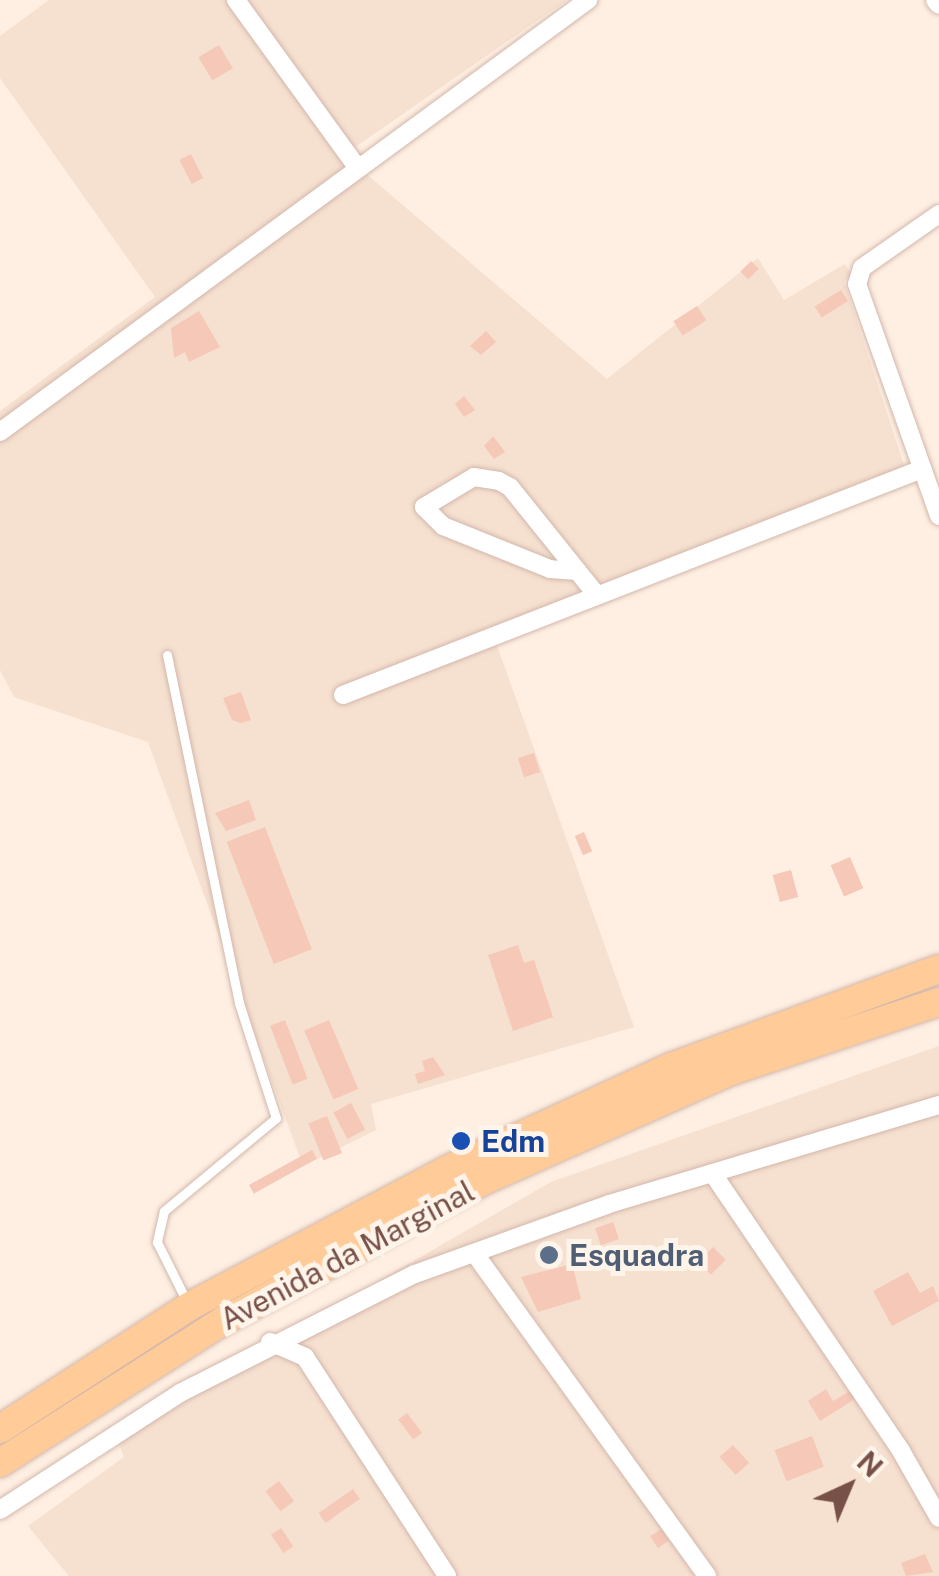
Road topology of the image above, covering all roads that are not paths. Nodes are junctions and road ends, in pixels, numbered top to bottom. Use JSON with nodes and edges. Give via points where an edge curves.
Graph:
{"nodes":[{"id":1,"x":236,"y":0,"type":"edge"},
{"id":2,"x":588,"y":0,"type":"edge"},
{"id":3,"x":356,"y":166,"type":"junction"},
{"id":4,"x":939,"y":214,"type":"edge"},
{"id":5,"x":0,"y":432,"type":"edge"},
{"id":6,"x":922,"y":469,"type":"junction"},
{"id":7,"x":939,"y":516,"type":"edge"},
{"id":8,"x":577,"y":571,"type":"junction"},
{"id":9,"x":596,"y":594,"type":"junction"},
{"id":10,"x":167,"y":655,"type":"dead end"},
{"id":11,"x":343,"y":695,"type":"dead end"},
{"id":12,"x":939,"y":969,"type":"edge"},
{"id":13,"x":939,"y":1002,"type":"edge"},
{"id":14,"x":939,"y":1105,"type":"edge"},
{"id":15,"x":713,"y":1174,"type":"junction"},
{"id":16,"x":475,"y":1254,"type":"junction"},
{"id":17,"x":190,"y":1306,"type":"junction"},
{"id":18,"x":310,"y":1324,"type":"junction"},
{"id":19,"x":270,"y":1342,"type":"junction"},
{"id":20,"x":305,"y":1357,"type":"junction"},
{"id":21,"x":0,"y":1429,"type":"edge"},
{"id":22,"x":0,"y":1463,"type":"edge"},
{"id":23,"x":0,"y":1510,"type":"edge"},
{"id":24,"x":939,"y":1518,"type":"edge"},
{"id":25,"x":447,"y":1576,"type":"edge"},
{"id":26,"x":707,"y":1576,"type":"edge"}],
"edges":[{"from":1,"to":3,"type":"street"},
{"from":2,"to":3,"type":"street"},
{"from":3,"to":5,"type":"street"},
{"from":4,"to":6,"type":"street","via":[[857,276]]},
{"from":6,"to":7,"type":"street"},
{"from":6,"to":9,"type":"street"},
{"from":8,"to":8,"type":"street","via":[[498,480],[474,478],[424,507],[443,526],[550,569]]},
{"from":8,"to":9,"type":"street"},
{"from":9,"to":11,"type":"street"},
{"from":10,"to":17,"type":"lane","via":[[238,1003],[276,1111],[272,1124],[164,1211],[158,1242]]},
{"from":12,"to":17,"type":"main road","name":"Avenida da Marginal","via":[[590,1103]]},
{"from":13,"to":22,"type":"main road","name":"Avenida da Marginal","via":[[731,1071],[487,1179],[223,1321]]},
{"from":14,"to":15,"type":"street"},
{"from":15,"to":16,"type":"street"},
{"from":15,"to":24,"type":"street","via":[[892,1437]]},
{"from":16,"to":18,"type":"street"},
{"from":16,"to":26,"type":"street"},
{"from":17,"to":21,"type":"main road","name":"Avenida da Marginal"},
{"from":18,"to":19,"type":"street"},
{"from":18,"to":20,"type":"street"},
{"from":19,"to":20,"type":"street"},
{"from":19,"to":23,"type":"street"},
{"from":20,"to":25,"type":"street"}]}
